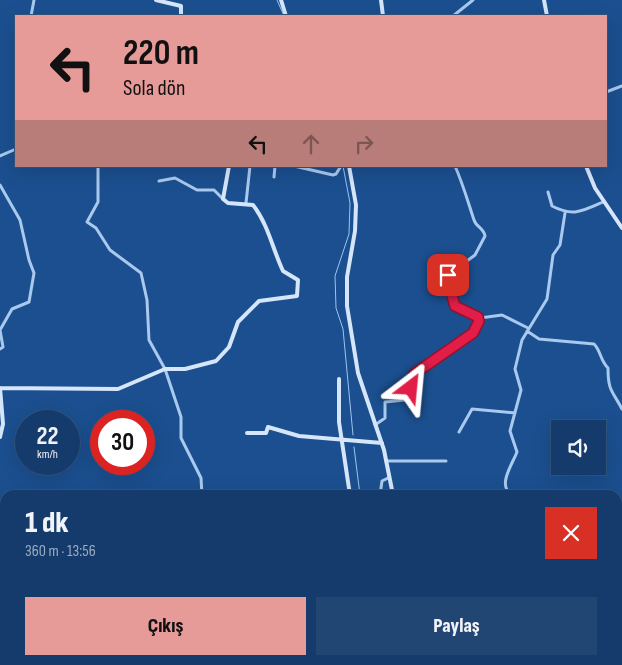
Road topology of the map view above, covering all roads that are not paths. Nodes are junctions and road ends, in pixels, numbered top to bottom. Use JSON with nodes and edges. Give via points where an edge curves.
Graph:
{"nodes":[{"id":1,"x":34,"y":0,"type":"edge"},
{"id":2,"x":156,"y":0,"type":"edge"},
{"id":3,"x":281,"y":0,"type":"edge"},
{"id":4,"x":381,"y":0,"type":"edge"},
{"id":5,"x":473,"y":0,"type":"edge"},
{"id":6,"x":544,"y":0,"type":"edge"},
{"id":7,"x":32,"y":15,"type":"edge"},
{"id":8,"x":48,"y":15,"type":"edge"},
{"id":9,"x":62,"y":15,"type":"edge"},
{"id":10,"x":181,"y":15,"type":"edge"},
{"id":11,"x":286,"y":15,"type":"edge"},
{"id":12,"x":382,"y":15,"type":"edge"},
{"id":13,"x":454,"y":15,"type":"edge"},
{"id":14,"x":547,"y":15,"type":"edge"},
{"id":15,"x":622,"y":86,"type":"edge"},
{"id":16,"x":607,"y":92,"type":"edge"},
{"id":17,"x":15,"y":149,"type":"edge"},
{"id":18,"x":0,"y":156,"type":"edge"},
{"id":19,"x":98,"y":167,"type":"edge"},
{"id":20,"x":229,"y":167,"type":"edge"},
{"id":21,"x":250,"y":167,"type":"edge"},
{"id":22,"x":275,"y":167,"type":"edge"},
{"id":23,"x":299,"y":167,"type":"edge"},
{"id":24,"x":329,"y":167,"type":"edge"},
{"id":25,"x":340,"y":167,"type":"edge"},
{"id":26,"x":349,"y":167,"type":"edge"},
{"id":27,"x":456,"y":167,"type":"edge"},
{"id":28,"x":586,"y":167,"type":"edge"},
{"id":29,"x":330,"y":173,"type":"junction"},
{"id":30,"x":274,"y":177,"type":"dead end"},
{"id":31,"x":159,"y":181,"type":"dead end"},
{"id":32,"x":0,"y":185,"type":"edge"},
{"id":33,"x":548,"y":192,"type":"dead end"},
{"id":34,"x":223,"y":200,"type":"junction"},
{"id":35,"x":603,"y":202,"type":"junction"},
{"id":36,"x":246,"y":203,"type":"junction"},
{"id":37,"x":565,"y":213,"type":"junction"},
{"id":38,"x":622,"y":228,"type":"edge"},
{"id":39,"x":480,"y":318,"type":"junction"},
{"id":40,"x":0,"y":330,"type":"edge"},
{"id":41,"x":527,"y":330,"type":"junction"},
{"id":42,"x":0,"y":349,"type":"edge"},
{"id":43,"x":165,"y":369,"type":"junction"},
{"id":44,"x":339,"y":379,"type":"dead end"},
{"id":45,"x":0,"y":388,"type":"edge"},
{"id":46,"x":622,"y":409,"type":"edge"},
{"id":47,"x":515,"y":414,"type":"junction"},
{"id":48,"x":375,"y":425,"type":"junction"},
{"id":49,"x":459,"y":432,"type":"dead end"},
{"id":50,"x":247,"y":433,"type":"dead end"},
{"id":51,"x":0,"y":437,"type":"edge"},
{"id":52,"x":342,"y":441,"type":"junction"},
{"id":53,"x":382,"y":443,"type":"junction"},
{"id":54,"x":386,"y":461,"type":"junction"},
{"id":55,"x":446,"y":461,"type":"dead end"},
{"id":56,"x":388,"y":478,"type":"junction"},
{"id":57,"x":202,"y":490,"type":"edge"},
{"id":58,"x":349,"y":490,"type":"edge"},
{"id":59,"x":381,"y":490,"type":"edge"},
{"id":60,"x":392,"y":490,"type":"edge"},
{"id":61,"x":507,"y":490,"type":"edge"}],
"edges":[{"from":1,"to":7,"type":"street"},
{"from":2,"to":10,"type":"street","via":[[181,6]]},
{"from":3,"to":11,"type":"street"},
{"from":4,"to":12,"type":"street"},
{"from":5,"to":13,"type":"street"},
{"from":6,"to":14,"type":"street"},
{"from":8,"to":9,"type":"street"},
{"from":15,"to":16,"type":"street"},
{"from":17,"to":18,"type":"street"},
{"from":19,"to":43,"type":"street","via":[[98,202],[87,222],[96,228],[110,250],[141,273],[148,300],[149,340]]},
{"from":20,"to":34,"type":"street"},
{"from":21,"to":36,"type":"street"},
{"from":22,"to":30,"type":"street"},
{"from":23,"to":29,"type":"street"},
{"from":24,"to":29,"type":"street"},
{"from":25,"to":29,"type":"street","via":[[336,174]]},
{"from":26,"to":48,"type":"street","via":[[356,205],[347,277],[347,306],[358,373]]},
{"from":27,"to":39,"type":"street","via":[[475,223],[485,236],[475,255],[449,273],[448,282],[455,306]]},
{"from":28,"to":35,"type":"street"},
{"from":31,"to":34,"type":"street","via":[[175,178],[196,190],[214,190]]},
{"from":32,"to":40,"type":"street","via":[[20,220],[34,273],[29,302],[12,310]]},
{"from":33,"to":37,"type":"street","via":[[552,206]]},
{"from":34,"to":36,"type":"street"},
{"from":35,"to":37,"type":"street"},
{"from":35,"to":38,"type":"street"},
{"from":36,"to":43,"type":"street","via":[[257,210],[283,271],[298,280],[297,296],[259,300],[238,322],[229,347],[216,360],[185,369]]},
{"from":37,"to":41,"type":"street","via":[[560,245],[553,255],[547,299]]},
{"from":39,"to":41,"type":"street","via":[[502,315]]},
{"from":39,"to":48,"type":"street","via":[[473,333],[414,374],[405,400],[385,402],[385,418]]},
{"from":40,"to":42,"type":"street","via":[[3,347]]},
{"from":41,"to":46,"type":"street","via":[[538,339],[594,344],[600,360],[608,368],[606,379],[610,391]]},
{"from":41,"to":47,"type":"street","via":[[515,368],[521,390]]},
{"from":43,"to":45,"type":"street","via":[[118,389]]},
{"from":43,"to":57,"type":"street","via":[[181,417],[181,438],[201,478]]},
{"from":44,"to":52,"type":"street"},
{"from":45,"to":51,"type":"street","via":[[3,424]]},
{"from":47,"to":49,"type":"street","via":[[472,409]]},
{"from":47,"to":61,"type":"street","via":[[510,431],[517,452],[507,476]]},
{"from":48,"to":53,"type":"street"},
{"from":50,"to":52,"type":"street","via":[[266,433],[268,427],[299,436]]},
{"from":52,"to":53,"type":"street"},
{"from":52,"to":58,"type":"street"},
{"from":53,"to":54,"type":"street"},
{"from":54,"to":55,"type":"street"},
{"from":54,"to":56,"type":"street"},
{"from":56,"to":59,"type":"street","via":[[382,481]]},
{"from":56,"to":60,"type":"street"}]}
